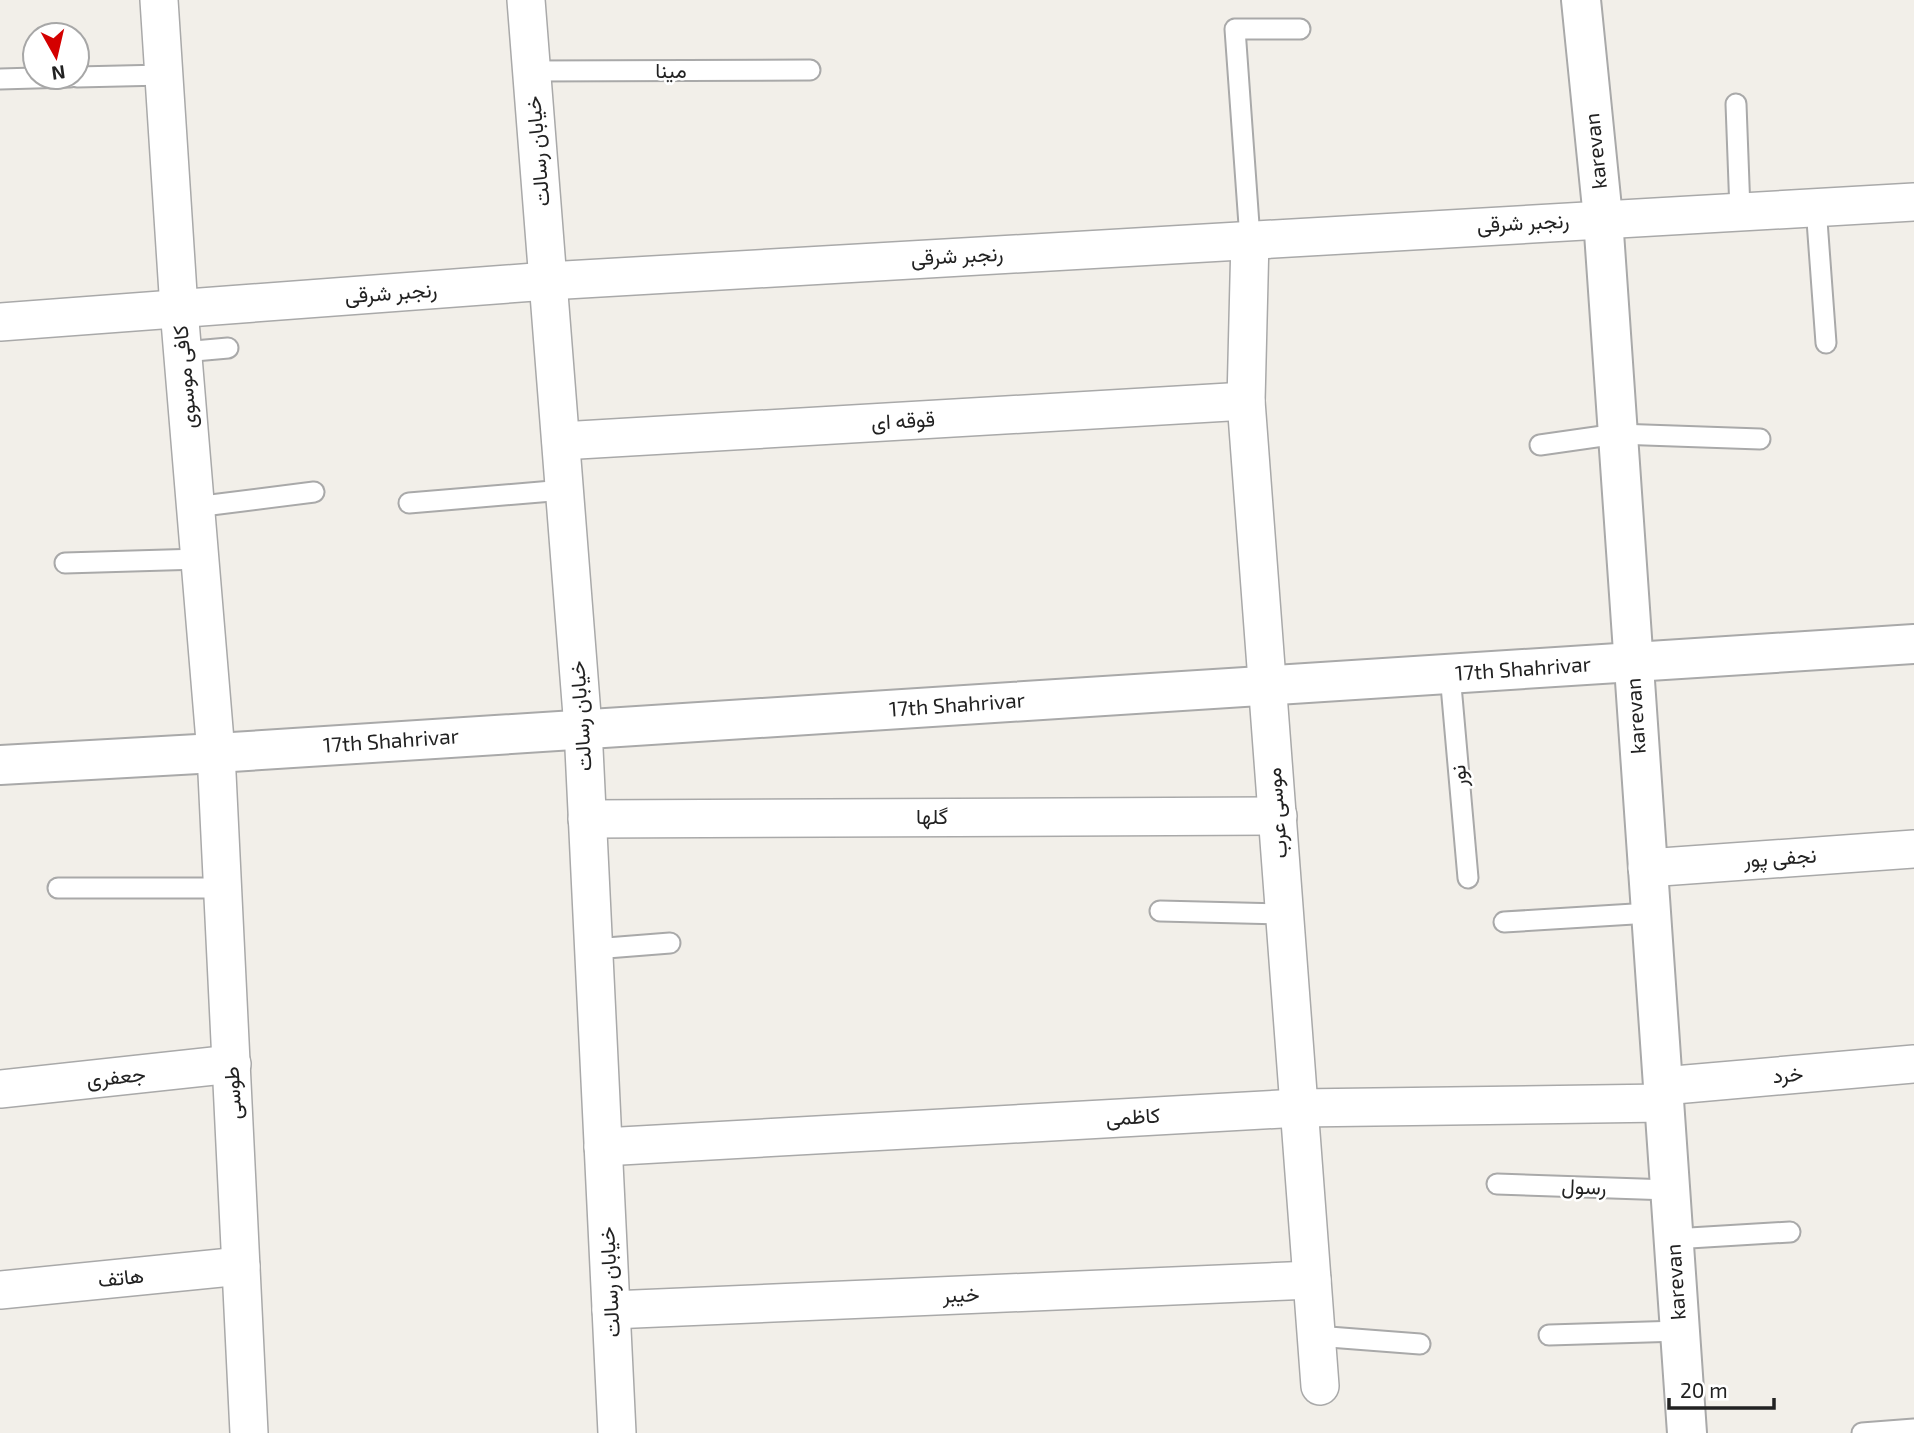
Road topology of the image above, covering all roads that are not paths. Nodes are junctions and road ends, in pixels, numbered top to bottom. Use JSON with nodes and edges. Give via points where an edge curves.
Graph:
{"nodes":[{"id":1,"x":159,"y":0,"type":"edge"},
{"id":2,"x":526,"y":0,"type":"edge"},
{"id":3,"x":1581,"y":0,"type":"edge"},
{"id":4,"x":1300,"y":29,"type":"dead end"},
{"id":5,"x":810,"y":71,"type":"dead end"},
{"id":6,"x":532,"y":72,"type":"junction"},
{"id":7,"x":164,"y":75,"type":"junction"},
{"id":8,"x":91,"y":77,"type":"edge"},
{"id":9,"x":21,"y":78,"type":"edge"},
{"id":10,"x":0,"y":79,"type":"edge"},
{"id":11,"x":1736,"y":104,"type":"dead end"},
{"id":12,"x":1914,"y":202,"type":"edge"},
{"id":13,"x":1816,"y":207,"type":"junction"},
{"id":14,"x":1740,"y":211,"type":"junction"},
{"id":15,"x":1603,"y":218,"type":"junction"},
{"id":16,"x":1250,"y":239,"type":"junction"},
{"id":17,"x":548,"y":281,"type":"junction"},
{"id":18,"x":179,"y":309,"type":"junction"},
{"id":19,"x":0,"y":322,"type":"edge"},
{"id":20,"x":1826,"y":343,"type":"dead end"},
{"id":21,"x":228,"y":348,"type":"dead end"},
{"id":22,"x":183,"y":352,"type":"junction"},
{"id":23,"x":1245,"y":401,"type":"junction"},
{"id":24,"x":1617,"y":434,"type":"junction"},
{"id":25,"x":1760,"y":439,"type":"dead end"},
{"id":26,"x":561,"y":441,"type":"junction"},
{"id":27,"x":1540,"y":445,"type":"dead end"},
{"id":28,"x":564,"y":490,"type":"junction"},
{"id":29,"x":314,"y":492,"type":"dead end"},
{"id":30,"x":408,"y":503,"type":"dead end"},
{"id":31,"x":195,"y":507,"type":"junction"},
{"id":32,"x":200,"y":559,"type":"junction"},
{"id":33,"x":65,"y":563,"type":"dead end"},
{"id":34,"x":1914,"y":644,"type":"edge"},
{"id":35,"x":1632,"y":662,"type":"junction"},
{"id":36,"x":1450,"y":674,"type":"junction"},
{"id":37,"x":1268,"y":685,"type":"junction"},
{"id":38,"x":583,"y":728,"type":"junction"},
{"id":39,"x":216,"y":754,"type":"junction"},
{"id":40,"x":0,"y":765,"type":"edge"},
{"id":41,"x":1278,"y":816,"type":"junction"},
{"id":42,"x":587,"y":819,"type":"junction"},
{"id":43,"x":1914,"y":849,"type":"edge"},
{"id":44,"x":1647,"y":868,"type":"junction"},
{"id":45,"x":1468,"y":877,"type":"dead end"},
{"id":46,"x":58,"y":888,"type":"dead end"},
{"id":47,"x":223,"y":888,"type":"junction"},
{"id":48,"x":1160,"y":911,"type":"dead end"},
{"id":49,"x":1650,"y":913,"type":"junction"},
{"id":50,"x":1284,"y":914,"type":"junction"},
{"id":51,"x":1504,"y":922,"type":"dead end"},
{"id":52,"x":670,"y":943,"type":"dead end"},
{"id":53,"x":594,"y":949,"type":"junction"},
{"id":54,"x":232,"y":1064,"type":"junction"},
{"id":55,"x":1914,"y":1064,"type":"edge"},
{"id":56,"x":0,"y":1089,"type":"edge"},
{"id":57,"x":1663,"y":1094,"type":"junction"},
{"id":58,"x":1299,"y":1108,"type":"junction"},
{"id":59,"x":603,"y":1147,"type":"junction"},
{"id":60,"x":1497,"y":1184,"type":"dead end"},
{"id":61,"x":1670,"y":1190,"type":"junction"},
{"id":62,"x":1790,"y":1233,"type":"dead end"},
{"id":63,"x":1673,"y":1240,"type":"junction"},
{"id":64,"x":241,"y":1266,"type":"junction"},
{"id":65,"x":1312,"y":1280,"type":"junction"},
{"id":66,"x":0,"y":1290,"type":"edge"},
{"id":67,"x":611,"y":1310,"type":"junction"},
{"id":68,"x":1680,"y":1331,"type":"junction"},
{"id":69,"x":1549,"y":1335,"type":"dead end"},
{"id":70,"x":1315,"y":1336,"type":"junction"},
{"id":71,"x":1420,"y":1344,"type":"dead end"},
{"id":72,"x":1320,"y":1386,"type":"dead end"},
{"id":73,"x":1914,"y":1429,"type":"edge"},
{"id":74,"x":249,"y":1433,"type":"edge"},
{"id":75,"x":617,"y":1433,"type":"edge"},
{"id":76,"x":1687,"y":1433,"type":"edge"},
{"id":77,"x":1862,"y":1433,"type":"edge"}],
"edges":[{"from":1,"to":7,"type":"street","name":"کافی موسوی"},
{"from":2,"to":6,"type":"street","name":"خیابان رسالت"},
{"from":3,"to":15,"type":"street","name":"karevan"},
{"from":4,"to":16,"type":"lane","via":[[1235,29]]},
{"from":5,"to":6,"type":"lane","name":"مینا"},
{"from":6,"to":17,"type":"street","name":"خیابان رسالت"},
{"from":7,"to":8,"type":"lane"},
{"from":7,"to":18,"type":"street","name":"کافی موسوی"},
{"from":9,"to":10,"type":"lane"},
{"from":11,"to":14,"type":"lane"},
{"from":12,"to":13,"type":"street","name":"رنجبر شرقی"},
{"from":13,"to":14,"type":"street","name":"رنجبر شرقی"},
{"from":13,"to":20,"type":"lane"},
{"from":14,"to":15,"type":"street","name":"رنجبر شرقی"},
{"from":15,"to":16,"type":"street","name":"رنجبر شرقی"},
{"from":15,"to":24,"type":"street","name":"karevan"},
{"from":16,"to":17,"type":"street","name":"رنجبر شرقی"},
{"from":16,"to":23,"type":"street","name":"موسی عرب"},
{"from":17,"to":18,"type":"street","name":"رنجبر شرقی"},
{"from":17,"to":26,"type":"street","name":"خیابان رسالت"},
{"from":18,"to":19,"type":"street","name":"رنجبر شرقی"},
{"from":18,"to":22,"type":"street","name":"کافی موسوی"},
{"from":21,"to":22,"type":"lane"},
{"from":22,"to":31,"type":"street","name":"کافی موسوی"},
{"from":23,"to":26,"type":"street","name":"قوقه ای"},
{"from":23,"to":37,"type":"street","name":"موسی عرب"},
{"from":24,"to":25,"type":"lane"},
{"from":24,"to":27,"type":"lane"},
{"from":24,"to":35,"type":"street","name":"karevan"},
{"from":26,"to":28,"type":"street","name":"خیابان رسالت"},
{"from":28,"to":30,"type":"lane"},
{"from":28,"to":38,"type":"street","name":"خیابان رسالت"},
{"from":29,"to":31,"type":"lane"},
{"from":31,"to":32,"type":"street","name":"کافی موسوی"},
{"from":32,"to":33,"type":"lane"},
{"from":32,"to":39,"type":"street","name":"کافی موسوی"},
{"from":34,"to":35,"type":"street","name":"17th Shahrivar"},
{"from":35,"to":36,"type":"street","name":"17th Shahrivar"},
{"from":35,"to":44,"type":"street","name":"karevan"},
{"from":36,"to":37,"type":"street","name":"17th Shahrivar"},
{"from":36,"to":45,"type":"lane","name":"نور"},
{"from":37,"to":38,"type":"street","name":"17th Shahrivar"},
{"from":37,"to":41,"type":"street","name":"موسی عرب"},
{"from":38,"to":39,"type":"street","name":"17th Shahrivar"},
{"from":38,"to":42,"type":"street","name":"خیابان رسالت"},
{"from":39,"to":40,"type":"street","name":"17th Shahrivar"},
{"from":39,"to":47,"type":"street","name":"طوسی"},
{"from":41,"to":42,"type":"street","name":"گلها"},
{"from":41,"to":50,"type":"street","name":"موسی عرب"},
{"from":42,"to":53,"type":"street","name":"خیابان رسالت"},
{"from":43,"to":44,"type":"street","name":"نجفی پور"},
{"from":44,"to":49,"type":"street","name":"karevan"},
{"from":46,"to":47,"type":"lane"},
{"from":47,"to":54,"type":"street","name":"طوسی"},
{"from":48,"to":50,"type":"lane"},
{"from":49,"to":51,"type":"lane"},
{"from":49,"to":57,"type":"street","name":"karevan"},
{"from":50,"to":58,"type":"street","name":"موسی عرب"},
{"from":52,"to":53,"type":"lane"},
{"from":53,"to":59,"type":"street","name":"خیابان رسالت"},
{"from":54,"to":56,"type":"street","name":"جعفری"},
{"from":54,"to":64,"type":"street","name":"طوسی"},
{"from":55,"to":57,"type":"street","name":"خرد"},
{"from":57,"to":58,"type":"street","name":"کاظمی"},
{"from":57,"to":61,"type":"street","name":"karevan"},
{"from":58,"to":59,"type":"street","name":"کاظمی"},
{"from":58,"to":65,"type":"street","name":"موسی عرب"},
{"from":59,"to":67,"type":"street","name":"خیابان رسالت"},
{"from":60,"to":61,"type":"lane","name":"رسول"},
{"from":61,"to":63,"type":"street","name":"karevan"},
{"from":62,"to":63,"type":"lane"},
{"from":63,"to":68,"type":"street","name":"karevan"},
{"from":64,"to":66,"type":"street","name":"هاتف"},
{"from":64,"to":74,"type":"street","name":"طوسی"},
{"from":65,"to":67,"type":"street","name":"خیبر"},
{"from":65,"to":70,"type":"street","name":"موسی عرب"},
{"from":67,"to":75,"type":"street","name":"خیابان رسالت"},
{"from":68,"to":69,"type":"lane"},
{"from":68,"to":76,"type":"street","name":"karevan"},
{"from":70,"to":71,"type":"lane"},
{"from":70,"to":72,"type":"street","name":"موسی عرب"},
{"from":73,"to":77,"type":"lane"}]}
